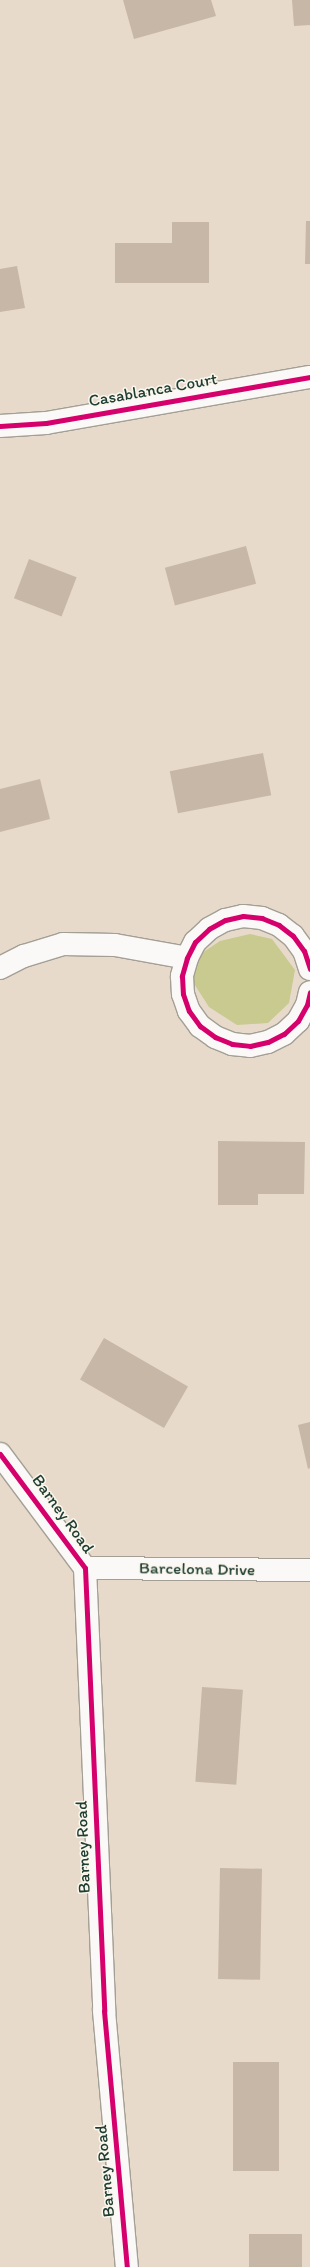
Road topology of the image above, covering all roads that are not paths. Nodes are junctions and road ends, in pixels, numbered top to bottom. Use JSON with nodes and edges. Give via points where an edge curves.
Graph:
{"nodes":[{"id":1,"x":310,"y":377,"type":"edge"},
{"id":2,"x":0,"y":426,"type":"edge"},
{"id":3,"x":186,"y":958,"type":"junction"},
{"id":4,"x":0,"y":968,"type":"edge"},
{"id":5,"x":310,"y":969,"type":"edge"},
{"id":6,"x":310,"y":992,"type":"edge"},
{"id":7,"x":0,"y":1454,"type":"edge"},
{"id":8,"x":85,"y":1568,"type":"junction"},
{"id":9,"x":310,"y":1570,"type":"edge"},
{"id":10,"x":127,"y":2267,"type":"edge"}],
"edges":[{"from":1,"to":2,"type":"street","name":"Casablanca Court","via":[[46,423]]},
{"from":3,"to":4,"type":"street","via":[[115,945],[63,944],[24,956]]},
{"from":3,"to":5,"type":"street","via":[[195,942],[209,929],[225,920],[243,916],[262,918],[279,925],[293,936],[304,951]]},
{"from":3,"to":6,"type":"street","via":[[182,976],[183,994],[189,1011],[200,1026],[214,1037],[232,1044],[262,1044],[284,1034],[298,1021],[307,1005]]},
{"from":7,"to":8,"type":"street","name":"Barney Road"},
{"from":8,"to":9,"type":"street","name":"Barcelona Drive"},
{"from":8,"to":10,"type":"street","name":"Barney Road","via":[[104,2011]]}]}
